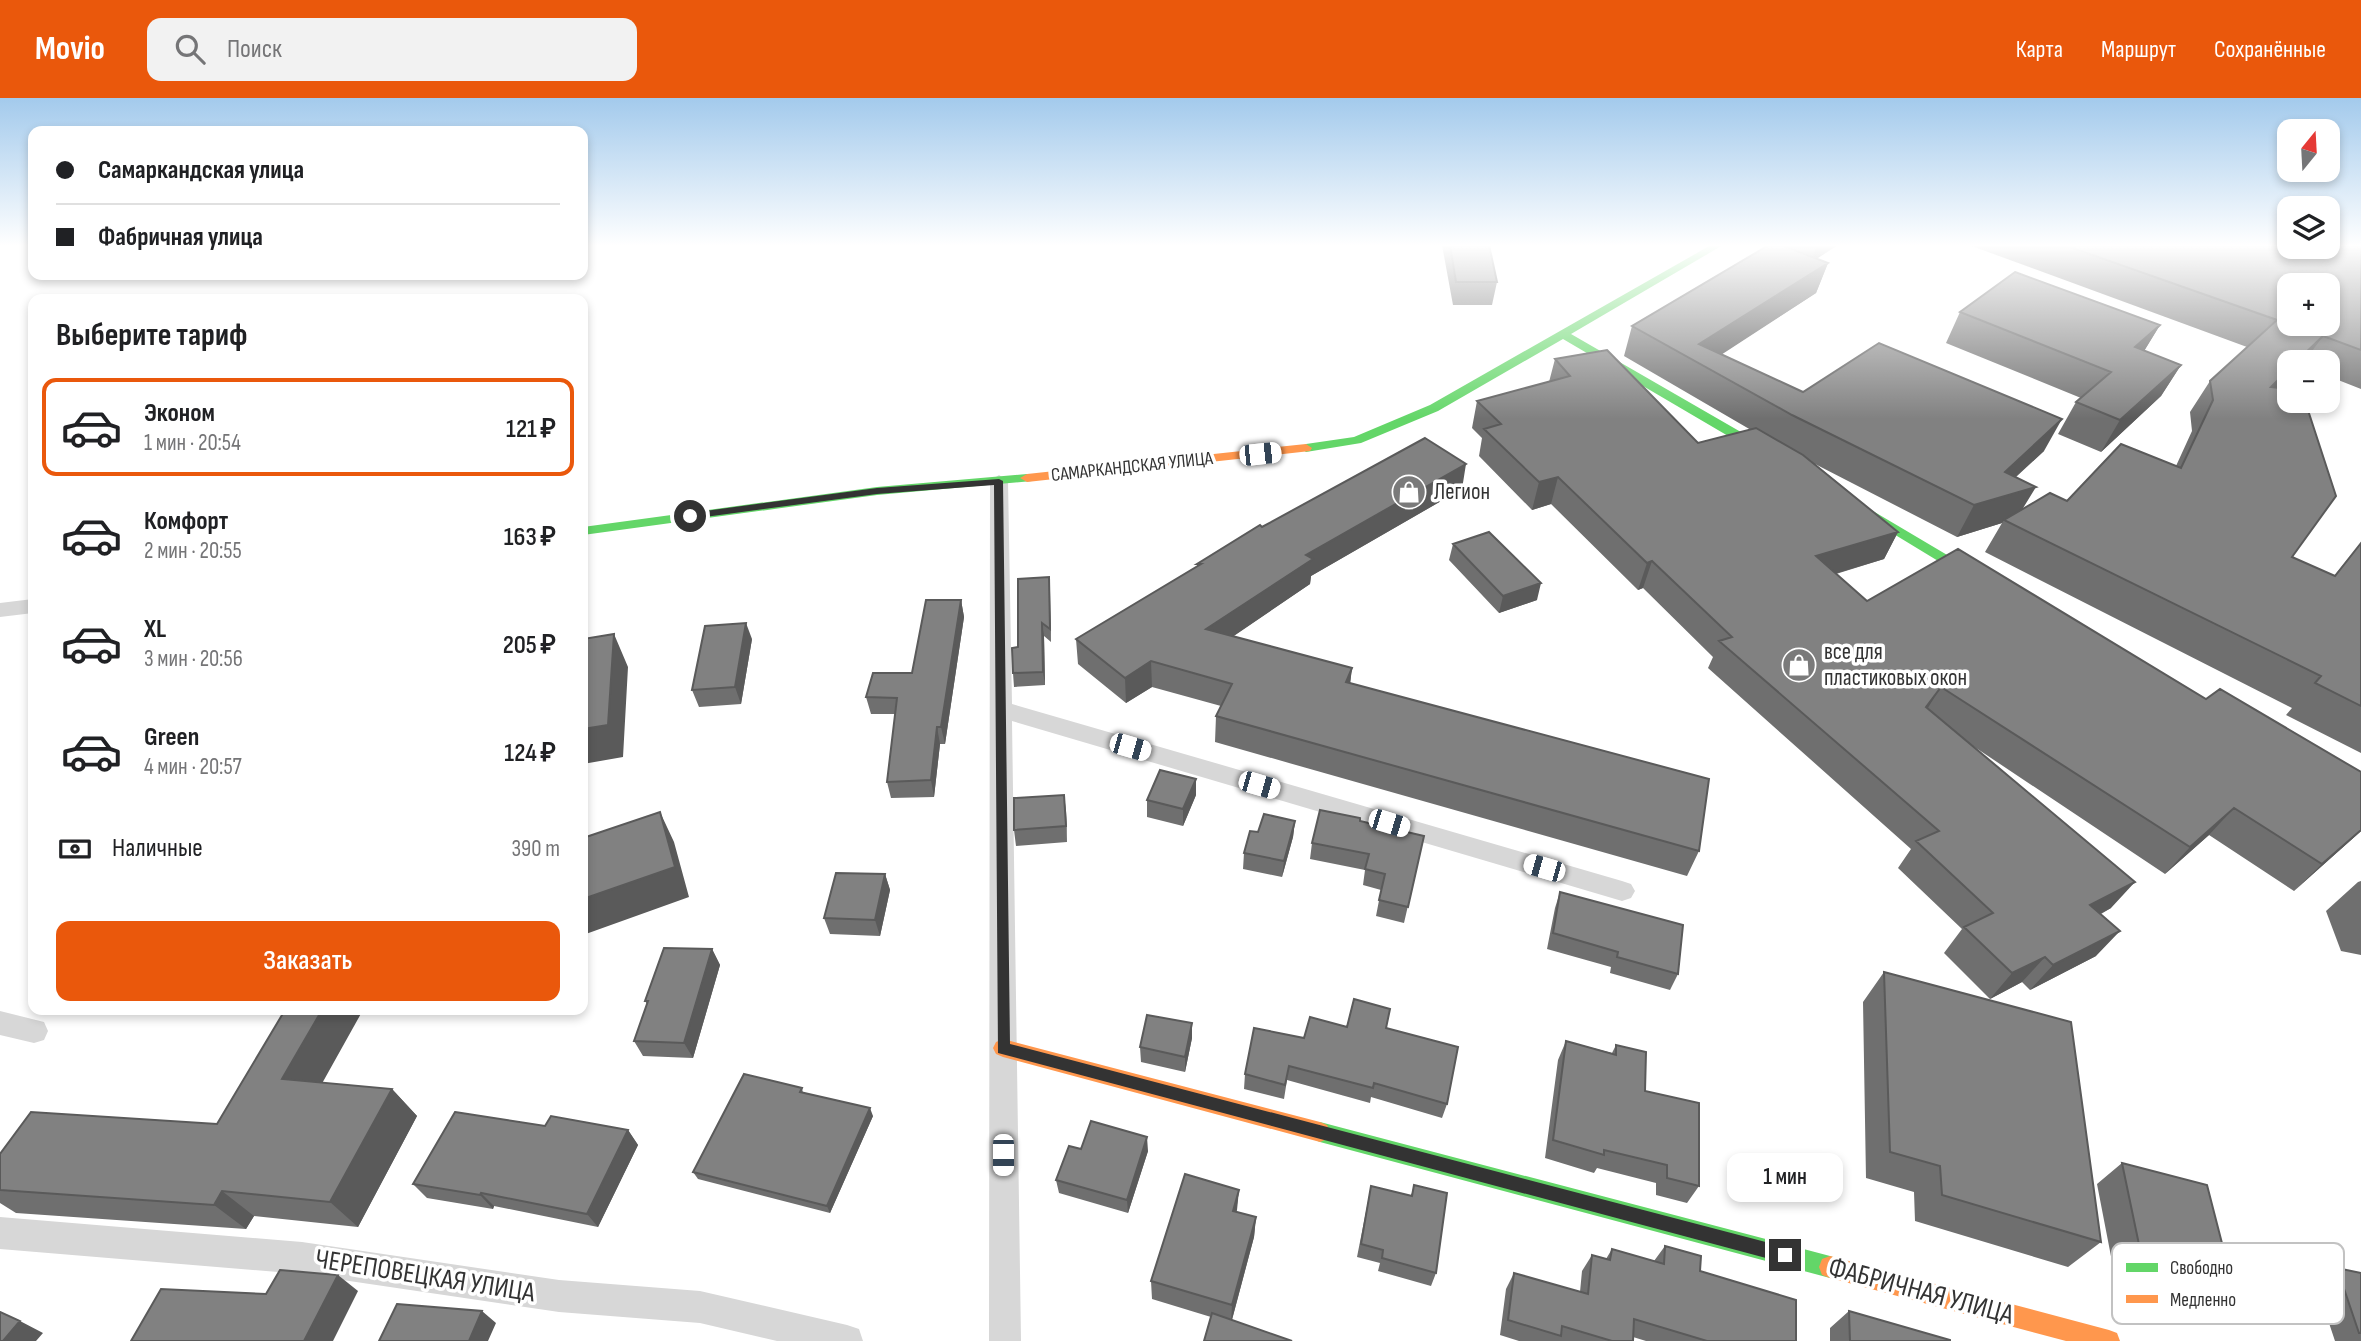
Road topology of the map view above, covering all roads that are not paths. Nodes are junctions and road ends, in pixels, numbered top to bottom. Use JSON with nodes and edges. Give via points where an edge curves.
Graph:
{"nodes":[{"id":1,"x":1615,"y":303,"type":"edge"},
{"id":2,"x":1561,"y":333,"type":"junction"},
{"id":3,"x":1790,"y":466,"type":"edge"},
{"id":4,"x":999,"y":481,"type":"junction"},
{"id":5,"x":1838,"y":494,"type":"edge"},
{"id":6,"x":588,"y":530,"type":"edge"},
{"id":7,"x":1990,"y":586,"type":"edge"},
{"id":8,"x":28,"y":607,"type":"edge"},
{"id":9,"x":0,"y":610,"type":"edge"},
{"id":10,"x":1000,"y":709,"type":"junction"},
{"id":11,"x":1622,"y":891,"type":"dead end"},
{"id":12,"x":0,"y":1023,"type":"edge"},
{"id":13,"x":34,"y":1031,"type":"dead end"},
{"id":14,"x":1003,"y":1048,"type":"junction"},
{"id":15,"x":0,"y":1233,"type":"edge"},
{"id":16,"x":847,"y":1341,"type":"edge"},
{"id":17,"x":1005,"y":1341,"type":"edge"},
{"id":18,"x":2109,"y":1341,"type":"edge"}],
"edges":[{"from":1,"to":2,"type":"street","name":"САМАРКАНДСКАЯ УЛИЦА"},
{"from":2,"to":3,"type":"street"},
{"from":2,"to":4,"type":"street","name":"САМАРКАНДСКАЯ УЛИЦА","via":[[1434,408],[1357,440]]},
{"from":4,"to":6,"type":"street","name":"САМАРКАНДСКАЯ УЛИЦА","via":[[877,491]]},
{"from":4,"to":10,"type":"street"},
{"from":5,"to":7,"type":"street"},
{"from":8,"to":9,"type":"street"},
{"from":10,"to":11,"type":"street"},
{"from":10,"to":14,"type":"street"},
{"from":12,"to":13,"type":"street"},
{"from":14,"to":17,"type":"street"},
{"from":14,"to":18,"type":"street","name":"ФАБРИЧНАЯ УЛИЦА"},
{"from":15,"to":16,"type":"street","name":"ЧЕРЕПОВЕЦКАЯ УЛИЦА","via":[[302,1258],[559,1296],[700,1307]]}]}
